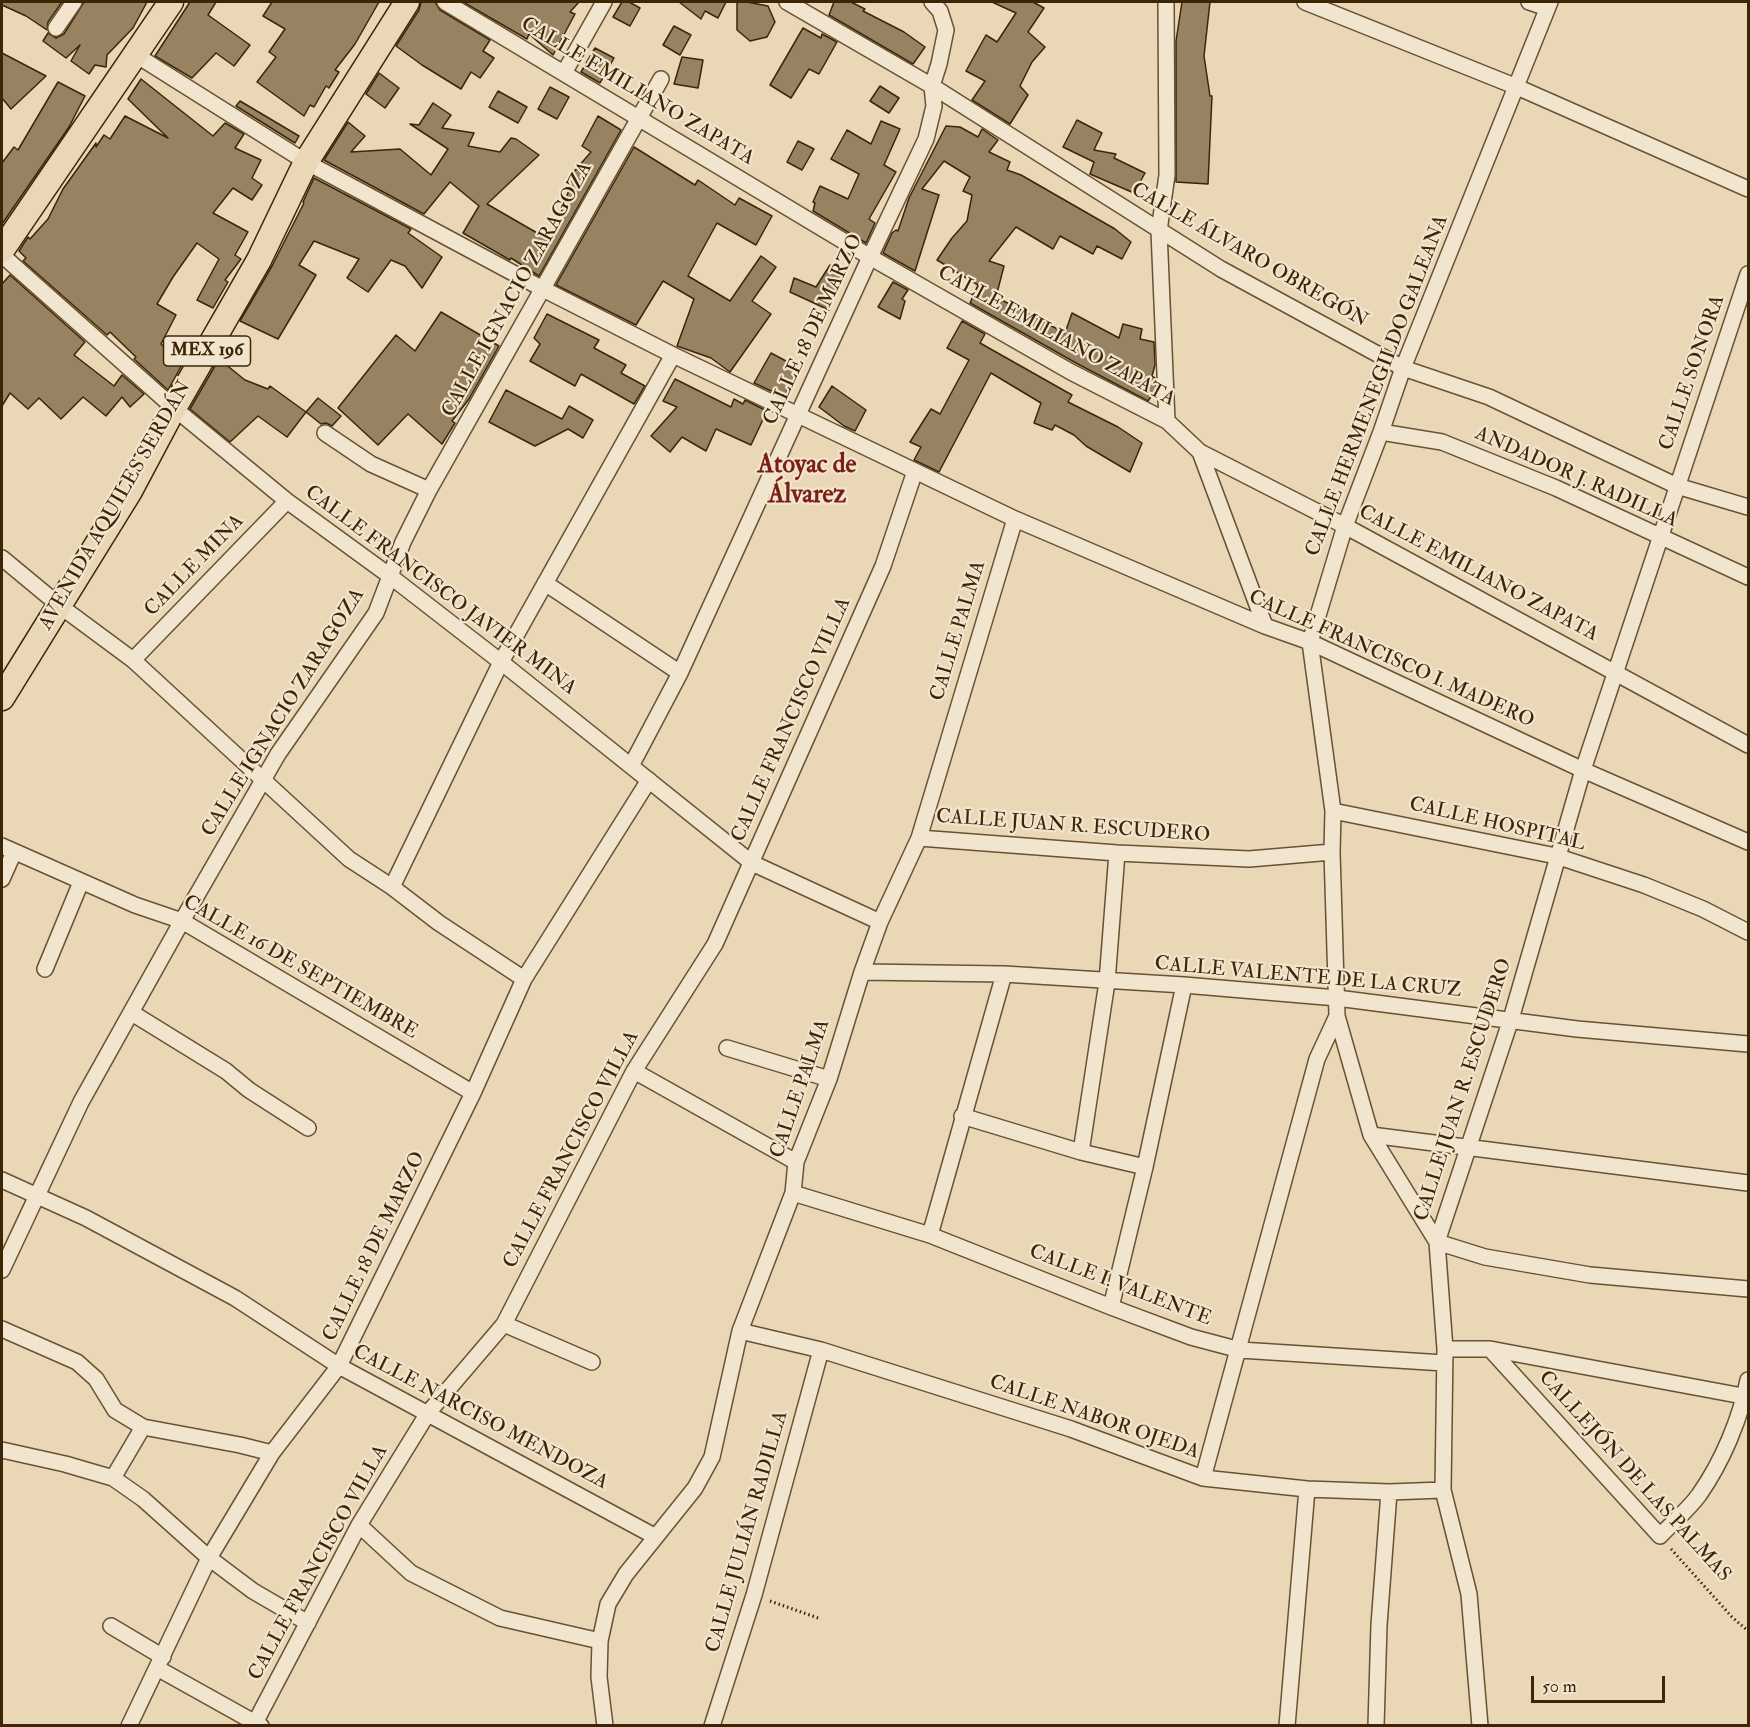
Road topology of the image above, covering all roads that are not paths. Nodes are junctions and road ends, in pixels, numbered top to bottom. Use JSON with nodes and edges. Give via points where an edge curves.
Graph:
{"nodes":[{"id":1,"x":74,"y":2,"type":"edge"},
{"id":2,"x":171,"y":2,"type":"edge"},
{"id":3,"x":407,"y":2,"type":"edge"},
{"id":4,"x":445,"y":2,"type":"edge"},
{"id":5,"x":604,"y":2,"type":"edge"},
{"id":6,"x":932,"y":2,"type":"edge"},
{"id":7,"x":1166,"y":2,"type":"edge"},
{"id":8,"x":1305,"y":2,"type":"edge"},
{"id":9,"x":1529,"y":2,"type":"edge"},
{"id":10,"x":793,"y":3,"type":"edge"},
{"id":11,"x":1548,"y":5,"type":"edge"},
{"id":12,"x":56,"y":28,"type":"dead end"},
{"id":13,"x":136,"y":56,"type":"junction"},
{"id":14,"x":564,"y":73,"type":"junction"},
{"id":15,"x":661,"y":79,"type":"dead end"},
{"id":16,"x":932,"y":86,"type":"junction"},
{"id":17,"x":1517,"y":87,"type":"junction"},
{"id":18,"x":640,"y":117,"type":"junction"},
{"id":19,"x":306,"y":162,"type":"junction"},
{"id":20,"x":1749,"y":189,"type":"edge"},
{"id":21,"x":1159,"y":231,"type":"junction"},
{"id":22,"x":2,"y":250,"type":"edge"},
{"id":23,"x":2,"y":255,"type":"edge"},
{"id":24,"x":870,"y":258,"type":"junction"},
{"id":25,"x":1749,"y":274,"type":"edge"},
{"id":26,"x":543,"y":289,"type":"junction"},
{"id":27,"x":673,"y":356,"type":"junction"},
{"id":28,"x":1403,"y":368,"type":"junction"},
{"id":29,"x":174,"y":408,"type":"junction"},
{"id":30,"x":798,"y":415,"type":"junction"},
{"id":31,"x":1167,"y":421,"type":"junction"},
{"id":32,"x":1381,"y":432,"type":"junction"},
{"id":33,"x":325,"y":433,"type":"dead end"},
{"id":34,"x":1200,"y":452,"type":"junction"},
{"id":35,"x":915,"y":471,"type":"junction"},
{"id":36,"x":1677,"y":486,"type":"junction"},
{"id":37,"x":429,"y":490,"type":"junction"},
{"id":38,"x":287,"y":501,"type":"junction"},
{"id":39,"x":1749,"y":507,"type":"edge"},
{"id":40,"x":1015,"y":519,"type":"junction"},
{"id":41,"x":1345,"y":526,"type":"junction"},
{"id":42,"x":1660,"y":537,"type":"junction"},
{"id":43,"x":2,"y":558,"type":"edge"},
{"id":44,"x":390,"y":576,"type":"junction"},
{"id":45,"x":1749,"y":578,"type":"edge"},
{"id":46,"x":545,"y":583,"type":"junction"},
{"id":47,"x":60,"y":606,"type":"junction"},
{"id":48,"x":1265,"y":626,"type":"junction"},
{"id":49,"x":1310,"y":642,"type":"junction"},
{"id":50,"x":133,"y":660,"type":"junction"},
{"id":51,"x":501,"y":662,"type":"junction"},
{"id":52,"x":680,"y":673,"type":"junction"},
{"id":53,"x":1616,"y":673,"type":"junction"},
{"id":54,"x":2,"y":698,"type":"edge"},
{"id":55,"x":1749,"y":746,"type":"edge"},
{"id":56,"x":631,"y":766,"type":"junction"},
{"id":57,"x":1583,"y":770,"type":"junction"},
{"id":58,"x":265,"y":780,"type":"junction"},
{"id":59,"x":649,"y":780,"type":"junction"},
{"id":60,"x":1333,"y":810,"type":"junction"},
{"id":61,"x":919,"y":838,"type":"junction"},
{"id":62,"x":1749,"y":842,"type":"edge"},
{"id":63,"x":8,"y":849,"type":"edge"},
{"id":64,"x":1332,"y":852,"type":"junction"},
{"id":65,"x":1117,"y":853,"type":"junction"},
{"id":66,"x":1557,"y":856,"type":"junction"},
{"id":67,"x":752,"y":863,"type":"junction"},
{"id":68,"x":2,"y":879,"type":"edge"},
{"id":69,"x":81,"y":882,"type":"junction"},
{"id":70,"x":392,"y":887,"type":"junction"},
{"id":71,"x":182,"y":921,"type":"junction"},
{"id":72,"x":880,"y":922,"type":"junction"},
{"id":73,"x":1749,"y":932,"type":"edge"},
{"id":74,"x":45,"y":969,"type":"dead end"},
{"id":75,"x":862,"y":972,"type":"junction"},
{"id":76,"x":1004,"y":974,"type":"junction"},
{"id":77,"x":524,"y":979,"type":"junction"},
{"id":78,"x":1107,"y":982,"type":"junction"},
{"id":79,"x":1184,"y":985,"type":"junction"},
{"id":80,"x":1337,"y":998,"type":"junction"},
{"id":81,"x":132,"y":1013,"type":"junction"},
{"id":82,"x":1337,"y":1016,"type":"junction"},
{"id":83,"x":1511,"y":1019,"type":"junction"},
{"id":84,"x":1749,"y":1044,"type":"edge"},
{"id":85,"x":727,"y":1048,"type":"dead end"},
{"id":86,"x":634,"y":1071,"type":"junction"},
{"id":87,"x":829,"y":1079,"type":"junction"},
{"id":88,"x":473,"y":1094,"type":"junction"},
{"id":89,"x":962,"y":1116,"type":"junction"},
{"id":90,"x":308,"y":1128,"type":"dead end"},
{"id":91,"x":1371,"y":1135,"type":"junction"},
{"id":92,"x":1468,"y":1148,"type":"junction"},
{"id":93,"x":1081,"y":1152,"type":"junction"},
{"id":94,"x":796,"y":1162,"type":"junction"},
{"id":95,"x":1145,"y":1167,"type":"junction"},
{"id":96,"x":2,"y":1180,"type":"edge"},
{"id":97,"x":1749,"y":1183,"type":"edge"},
{"id":98,"x":793,"y":1193,"type":"junction"},
{"id":99,"x":38,"y":1196,"type":"junction"},
{"id":100,"x":930,"y":1235,"type":"junction"},
{"id":101,"x":1437,"y":1242,"type":"junction"},
{"id":102,"x":2,"y":1270,"type":"edge"},
{"id":103,"x":1749,"y":1289,"type":"edge"},
{"id":104,"x":1111,"y":1307,"type":"junction"},
{"id":105,"x":504,"y":1324,"type":"junction"},
{"id":106,"x":2,"y":1329,"type":"edge"},
{"id":107,"x":740,"y":1331,"type":"junction"},
{"id":108,"x":1490,"y":1349,"type":"junction"},
{"id":109,"x":821,"y":1350,"type":"junction"},
{"id":110,"x":1240,"y":1350,"type":"junction"},
{"id":111,"x":1445,"y":1356,"type":"junction"},
{"id":112,"x":592,"y":1362,"type":"dead end"},
{"id":113,"x":339,"y":1366,"type":"junction"},
{"id":114,"x":1749,"y":1380,"type":"edge"},
{"id":115,"x":1747,"y":1396,"type":"edge"},
{"id":116,"x":428,"y":1413,"type":"junction"},
{"id":117,"x":143,"y":1427,"type":"junction"},
{"id":118,"x":2,"y":1450,"type":"edge"},
{"id":119,"x":272,"y":1453,"type":"junction"},
{"id":120,"x":113,"y":1478,"type":"junction"},
{"id":121,"x":1203,"y":1478,"type":"junction"},
{"id":122,"x":1307,"y":1489,"type":"junction"},
{"id":123,"x":1443,"y":1490,"type":"junction"},
{"id":124,"x":1389,"y":1492,"type":"junction"},
{"id":125,"x":359,"y":1525,"type":"junction"},
{"id":126,"x":656,"y":1537,"type":"junction"},
{"id":127,"x":209,"y":1558,"type":"junction"},
{"id":128,"x":308,"y":1623,"type":"junction"},
{"id":129,"x":111,"y":1626,"type":"dead end"},
{"id":130,"x":600,"y":1641,"type":"junction"},
{"id":131,"x":160,"y":1663,"type":"junction"},
{"id":132,"x":258,"y":1723,"type":"edge"},
{"id":133,"x":129,"y":1725,"type":"edge"},
{"id":134,"x":604,"y":1725,"type":"edge"},
{"id":135,"x":712,"y":1725,"type":"edge"},
{"id":136,"x":1287,"y":1725,"type":"edge"},
{"id":137,"x":1376,"y":1725,"type":"edge"},
{"id":138,"x":1480,"y":1725,"type":"edge"}],
"edges":[{"from":1,"to":12,"type":"street"},
{"from":2,"to":13,"type":"main road"},
{"from":3,"to":19,"type":"main road","name":"AVENIDA AQUILES SERDÁN","number":"MEX 196"},
{"from":4,"to":14,"type":"street","name":"CALLE EMILIANO ZAPATA"},
{"from":5,"to":14,"type":"street"},
{"from":6,"to":16,"type":"street","name":"CALLE 18 DE MARZO","via":[[940,11],[946,30]]},
{"from":7,"to":21,"type":"street","via":[[1167,175]]},
{"from":8,"to":17,"type":"street"},
{"from":9,"to":11,"type":"street"},
{"from":10,"to":16,"type":"street","name":"CALLE ÁLVARO OBREGÓN"},
{"from":11,"to":17,"type":"street","name":"CALLE HERMENEGILDO GALEANA"},
{"from":13,"to":19,"type":"street"},
{"from":13,"to":22,"type":"main road"},
{"from":14,"to":18,"type":"street","name":"CALLE EMILIANO ZAPATA"},
{"from":15,"to":18,"type":"street","name":"CALLE IGNACIO ZARAGOZA"},
{"from":16,"to":21,"type":"street","name":"CALLE ÁLVARO OBREGÓN"},
{"from":16,"to":24,"type":"street","name":"CALLE 18 DE MARZO","via":[[933,106],[926,139]]},
{"from":17,"to":20,"type":"street"},
{"from":17,"to":28,"type":"street","name":"CALLE HERMENEGILDO GALEANA"},
{"from":18,"to":24,"type":"street","name":"CALLE EMILIANO ZAPATA"},
{"from":18,"to":26,"type":"street","name":"CALLE IGNACIO ZARAGOZA"},
{"from":19,"to":26,"type":"street"},
{"from":19,"to":29,"type":"main road","name":"AVENIDA AQUILES SERDÁN","number":"MEX 196","via":[[259,260]]},
{"from":21,"to":28,"type":"street","name":"CALLE ÁLVARO OBREGÓN"},
{"from":21,"to":31,"type":"street"},
{"from":23,"to":29,"type":"street","name":"CALLE FRANCISCO JAVIER MINA"},
{"from":24,"to":30,"type":"street","name":"CALLE 18 DE MARZO"},
{"from":24,"to":31,"type":"street","name":"CALLE EMILIANO ZAPATA","via":[[1071,372]]},
{"from":25,"to":36,"type":"street","name":"CALLE SONORA"},
{"from":26,"to":27,"type":"street","name":"CALLE FRANCISCO I. MADERO"},
{"from":26,"to":37,"type":"street","name":"CALLE IGNACIO ZARAGOZA"},
{"from":27,"to":30,"type":"street","name":"CALLE FRANCISCO I. MADERO"},
{"from":27,"to":46,"type":"street"},
{"from":28,"to":32,"type":"street","name":"CALLE HERMENEGILDO GALEANA"},
{"from":28,"to":36,"type":"street","name":"CALLE ÁLVARO OBREGÓN","via":[[1489,397]]},
{"from":29,"to":38,"type":"street","name":"CALLE FRANCISCO JAVIER MINA"},
{"from":29,"to":47,"type":"main road","name":"AVENIDA AQUILES SERDÁN","number":"MEX 196","via":[[130,491]]},
{"from":30,"to":35,"type":"street","name":"CALLE FRANCISCO I. MADERO"},
{"from":30,"to":52,"type":"street","name":"CALLE 18 DE MARZO"},
{"from":31,"to":34,"type":"street","name":"CALLE EMILIANO ZAPATA"},
{"from":32,"to":41,"type":"street","name":"CALLE HERMENEGILDO GALEANA"},
{"from":32,"to":42,"type":"street","name":"ANDADOR J. RADILLA","via":[[1442,442],[1556,488]]},
{"from":33,"to":37,"type":"street","via":[[371,464]]},
{"from":34,"to":41,"type":"street","name":"CALLE EMILIANO ZAPATA"},
{"from":34,"to":48,"type":"street"},
{"from":35,"to":40,"type":"street","name":"CALLE FRANCISCO I. MADERO"},
{"from":35,"to":67,"type":"street","name":"CALLE FRANCISCO VILLA","via":[[883,566]]},
{"from":36,"to":39,"type":"street","name":"CALLE ÁLVARO OBREGÓN"},
{"from":36,"to":42,"type":"street","name":"CALLE JUAN R. ESCUDERO"},
{"from":37,"to":44,"type":"street","name":"CALLE IGNACIO ZARAGOZA"},
{"from":38,"to":44,"type":"street","name":"CALLE FRANCISCO JAVIER MINA"},
{"from":38,"to":50,"type":"street","name":"CALLE MINA"},
{"from":40,"to":48,"type":"street","name":"CALLE FRANCISCO I. MADERO"},
{"from":40,"to":61,"type":"street","name":"CALLE PALMA"},
{"from":41,"to":49,"type":"street","name":"CALLE HERMENEGILDO GALEANA"},
{"from":41,"to":53,"type":"street","name":"CALLE EMILIANO ZAPATA"},
{"from":42,"to":45,"type":"street","name":"ANDADOR J. RADILLA"},
{"from":42,"to":53,"type":"street","name":"CALLE JUAN R. ESCUDERO"},
{"from":43,"to":47,"type":"street"},
{"from":44,"to":51,"type":"street","name":"CALLE FRANCISCO JAVIER MINA"},
{"from":44,"to":58,"type":"street","name":"CALLE IGNACIO ZARAGOZA","via":[[376,613],[278,754]]},
{"from":46,"to":51,"type":"street"},
{"from":46,"to":52,"type":"street"},
{"from":47,"to":50,"type":"street"},
{"from":47,"to":54,"type":"main road","name":"AVENIDA AQUILES SERDÁN","number":"MEX 196"},
{"from":48,"to":49,"type":"street","name":"CALLE FRANCISCO I. MADERO"},
{"from":49,"to":57,"type":"street","name":"CALLE FRANCISCO I. MADERO"},
{"from":49,"to":60,"type":"street","name":"CALLE HERMENEGILDO GALEANA"},
{"from":50,"to":58,"type":"street"},
{"from":51,"to":56,"type":"street","name":"CALLE FRANCISCO JAVIER MINA"},
{"from":51,"to":70,"type":"street"},
{"from":52,"to":56,"type":"street","name":"CALLE 18 DE MARZO"},
{"from":53,"to":55,"type":"street","name":"CALLE EMILIANO ZAPATA"},
{"from":53,"to":57,"type":"street","name":"CALLE JUAN R. ESCUDERO"},
{"from":56,"to":59,"type":"street","name":"CALLE FRANCISCO JAVIER MINA"},
{"from":57,"to":62,"type":"street","name":"CALLE FRANCISCO I. MADERO"},
{"from":57,"to":66,"type":"street","name":"CALLE JUAN R. ESCUDERO"},
{"from":58,"to":70,"type":"street","via":[[349,859]]},
{"from":58,"to":71,"type":"street","name":"CALLE IGNACIO ZARAGOZA"},
{"from":59,"to":67,"type":"street","name":"CALLE FRANCISCO JAVIER MINA"},
{"from":59,"to":77,"type":"street","name":"CALLE 18 DE MARZO"},
{"from":60,"to":64,"type":"street","name":"CALLE HERMENEGILDO GALEANA"},
{"from":60,"to":66,"type":"street","name":"CALLE HOSPITAL"},
{"from":61,"to":65,"type":"street","name":"CALLE JUAN R. ESCUDERO"},
{"from":61,"to":72,"type":"street","name":"CALLE PALMA"},
{"from":63,"to":68,"type":"street"},
{"from":63,"to":69,"type":"street","name":"CALLE 16 DE SEPTIEMBRE"},
{"from":64,"to":65,"type":"street","name":"CALLE JUAN R. ESCUDERO","via":[[1249,859]]},
{"from":64,"to":80,"type":"street","name":"CALLE HERMENEGILDO GALEANA"},
{"from":65,"to":78,"type":"street"},
{"from":66,"to":73,"type":"street","name":"CALLE HOSPITAL","via":[[1664,893]]},
{"from":66,"to":83,"type":"street","name":"CALLE JUAN R. ESCUDERO"},
{"from":67,"to":72,"type":"street","name":"CALLE FRANCISCO JAVIER MINA"},
{"from":67,"to":86,"type":"street","name":"CALLE FRANCISCO VILLA","via":[[715,944]]},
{"from":69,"to":71,"type":"street","name":"CALLE 16 DE SEPTIEMBRE"},
{"from":69,"to":74,"type":"street"},
{"from":70,"to":77,"type":"street"},
{"from":71,"to":81,"type":"street","name":"CALLE IGNACIO ZARAGOZA"},
{"from":71,"to":88,"type":"street","name":"CALLE 16 DE SEPTIEMBRE"},
{"from":72,"to":75,"type":"street","name":"CALLE PALMA"},
{"from":75,"to":76,"type":"street","name":"CALLE VALENTE DE LA CRUZ"},
{"from":75,"to":87,"type":"street","name":"CALLE PALMA"},
{"from":76,"to":78,"type":"street","name":"CALLE VALENTE DE LA CRUZ"},
{"from":76,"to":89,"type":"street"},
{"from":77,"to":88,"type":"street","name":"CALLE 18 DE MARZO"},
{"from":78,"to":79,"type":"street","name":"CALLE VALENTE DE LA CRUZ"},
{"from":78,"to":93,"type":"street"},
{"from":79,"to":80,"type":"street","name":"CALLE VALENTE DE LA CRUZ"},
{"from":79,"to":95,"type":"street"},
{"from":80,"to":82,"type":"street","name":"CALLE HERMENEGILDO GALEANA"},
{"from":80,"to":83,"type":"street","name":"CALLE VALENTE DE LA CRUZ"},
{"from":81,"to":90,"type":"street"},
{"from":81,"to":99,"type":"street","name":"CALLE IGNACIO ZARAGOZA","via":[[81,1102]]},
{"from":82,"to":91,"type":"street","name":"CALLE HERMENEGILDO GALEANA"},
{"from":82,"to":110,"type":"street","via":[[1317,1059]]},
{"from":83,"to":84,"type":"street","name":"CALLE VALENTE DE LA CRUZ","via":[[1577,1029]]},
{"from":83,"to":92,"type":"street","name":"CALLE JUAN R. ESCUDERO"},
{"from":85,"to":87,"type":"street"},
{"from":86,"to":94,"type":"street"},
{"from":86,"to":105,"type":"street","name":"CALLE FRANCISCO VILLA"},
{"from":87,"to":94,"type":"street","name":"CALLE PALMA"},
{"from":88,"to":113,"type":"street","name":"CALLE 18 DE MARZO"},
{"from":89,"to":93,"type":"street"},
{"from":89,"to":100,"type":"street"},
{"from":91,"to":92,"type":"street"},
{"from":91,"to":101,"type":"street","name":"CALLE HERMENEGILDO GALEANA"},
{"from":92,"to":97,"type":"street"},
{"from":92,"to":101,"type":"street","name":"CALLE JUAN R. ESCUDERO"},
{"from":93,"to":95,"type":"street"},
{"from":94,"to":98,"type":"street","name":"CALLE PALMA"},
{"from":95,"to":104,"type":"street"},
{"from":96,"to":99,"type":"street","name":"CALLE NARCISO MENDOZA"},
{"from":98,"to":100,"type":"street","name":"CALLE I. VALENTE"},
{"from":98,"to":107,"type":"street","name":"CALLE PALMA"},
{"from":99,"to":102,"type":"street","name":"CALLE IGNACIO ZARAGOZA"},
{"from":99,"to":113,"type":"street","name":"CALLE NARCISO MENDOZA","via":[[235,1298]]},
{"from":100,"to":104,"type":"street","name":"CALLE I. VALENTE"},
{"from":101,"to":103,"type":"street","via":[[1485,1257],[1590,1275]]},
{"from":101,"to":111,"type":"street","name":"CALLE JUAN R. ESCUDERO"},
{"from":104,"to":110,"type":"street","name":"CALLE I. VALENTE","via":[[1191,1337]]},
{"from":105,"to":112,"type":"street"},
{"from":105,"to":116,"type":"street","name":"CALLE FRANCISCO VILLA"},
{"from":106,"to":117,"type":"street","via":[[77,1362],[96,1379],[115,1410]]},
{"from":107,"to":109,"type":"street","name":"CALLE NABOR OJEDA"},
{"from":107,"to":126,"type":"street","name":"CALLE PALMA","via":[[712,1457],[695,1488]]},
{"from":108,"to":111,"type":"street","name":"CALLE I. VALENTE"},
{"from":108,"to":115,"type":"street","name":"CALLE I. VALENTE"},
{"from":108,"to":115,"type":"street","name":"CALLEJÓN DE LAS PALMAS","via":[[1660,1536],[1698,1496],[1725,1450]]},
{"from":109,"to":121,"type":"street","name":"CALLE NABOR OJEDA","via":[[1071,1429]]},
{"from":109,"to":135,"type":"street","name":"CALLE JULIÁN RADILLA","via":[[754,1595]]},
{"from":110,"to":111,"type":"street","name":"CALLE I. VALENTE"},
{"from":110,"to":121,"type":"street"},
{"from":111,"to":123,"type":"street","name":"CALLE JUAN R. ESCUDERO"},
{"from":113,"to":116,"type":"street","name":"CALLE NARCISO MENDOZA"},
{"from":113,"to":119,"type":"street","name":"CALLE 18 DE MARZO"},
{"from":114,"to":115,"type":"street"},
{"from":116,"to":125,"type":"street","name":"CALLE FRANCISCO VILLA"},
{"from":116,"to":126,"type":"street","name":"CALLE NARCISO MENDOZA"},
{"from":117,"to":119,"type":"street"},
{"from":117,"to":120,"type":"street"},
{"from":118,"to":120,"type":"street"},
{"from":119,"to":127,"type":"street","name":"CALLE 18 DE MARZO"},
{"from":120,"to":127,"type":"street","via":[[143,1498]]},
{"from":121,"to":122,"type":"street","name":"CALLE NABOR OJEDA"},
{"from":122,"to":124,"type":"street","name":"CALLE NABOR OJEDA"},
{"from":122,"to":136,"type":"street"},
{"from":123,"to":124,"type":"street","name":"CALLE NABOR OJEDA"},
{"from":123,"to":138,"type":"street","name":"CALLE JUAN R. ESCUDERO","via":[[1469,1594]]},
{"from":124,"to":137,"type":"street"},
{"from":125,"to":128,"type":"street","name":"CALLE FRANCISCO VILLA"},
{"from":125,"to":130,"type":"street","via":[[411,1573],[481,1609],[500,1618]]},
{"from":126,"to":130,"type":"street","name":"CALLE PALMA","via":[[608,1604]]},
{"from":127,"to":128,"type":"street"},
{"from":127,"to":131,"type":"street","name":"CALLE 18 DE MARZO"},
{"from":128,"to":132,"type":"street","name":"CALLE FRANCISCO VILLA"},
{"from":129,"to":131,"type":"street"},
{"from":130,"to":134,"type":"street","name":"CALLE PALMA"},
{"from":131,"to":132,"type":"street"},
{"from":131,"to":133,"type":"street","name":"CALLE 18 DE MARZO"}]}
